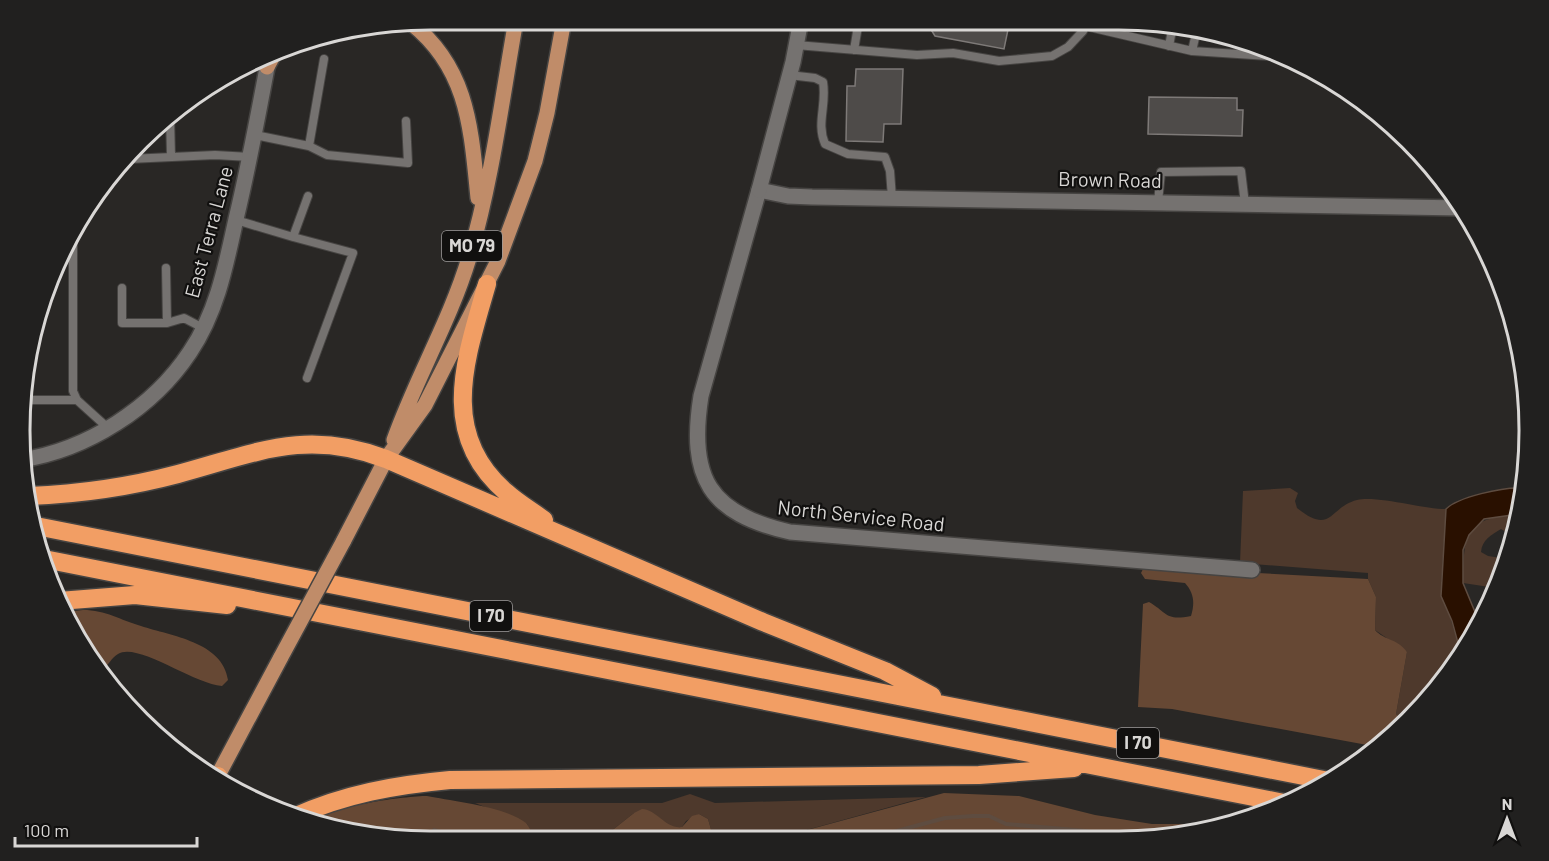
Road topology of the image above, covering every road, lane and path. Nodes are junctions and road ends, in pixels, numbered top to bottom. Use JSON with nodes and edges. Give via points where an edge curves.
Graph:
{"nodes":[{"id":1,"x":419,"y":30,"type":"edge"},
{"id":2,"x":514,"y":30,"type":"edge"},
{"id":3,"x":562,"y":30,"type":"edge"},
{"id":4,"x":799,"y":30,"type":"edge"},
{"id":5,"x":857,"y":30,"type":"edge"},
{"id":6,"x":1081,"y":30,"type":"edge"},
{"id":7,"x":1108,"y":30,"type":"edge"},
{"id":8,"x":1121,"y":30,"type":"edge"},
{"id":9,"x":1171,"y":33,"type":"edge"},
{"id":10,"x":1120,"y":34,"type":"junction"},
{"id":11,"x":1195,"y":38,"type":"edge"},
{"id":12,"x":796,"y":45,"type":"junction"},
{"id":13,"x":1169,"y":46,"type":"junction"},
{"id":14,"x":854,"y":50,"type":"junction"},
{"id":15,"x":1192,"y":51,"type":"junction"},
{"id":16,"x":1260,"y":56,"type":"edge"},
{"id":17,"x":324,"y":59,"type":"dead end"},
{"id":18,"x":269,"y":64,"type":"edge"},
{"id":19,"x":789,"y":75,"type":"junction"},
{"id":20,"x":406,"y":121,"type":"dead end"},
{"id":21,"x":170,"y":126,"type":"edge"},
{"id":22,"x":255,"y":135,"type":"junction"},
{"id":23,"x":309,"y":146,"type":"junction"},
{"id":24,"x":138,"y":157,"type":"edge"},
{"id":25,"x":171,"y":157,"type":"junction"},
{"id":26,"x":250,"y":157,"type":"junction"},
{"id":27,"x":759,"y":190,"type":"junction"},
{"id":28,"x":308,"y":196,"type":"dead end"},
{"id":29,"x":892,"y":198,"type":"junction"},
{"id":30,"x":1158,"y":202,"type":"junction"},
{"id":31,"x":1245,"y":204,"type":"junction"},
{"id":32,"x":1452,"y":208,"type":"edge"},
{"id":33,"x":480,"y":214,"type":"junction"},
{"id":34,"x":236,"y":220,"type":"junction"},
{"id":35,"x":292,"y":237,"type":"junction"},
{"id":36,"x":73,"y":250,"type":"edge"},
{"id":37,"x":166,"y":268,"type":"dead end"},
{"id":38,"x":487,"y":284,"type":"junction"},
{"id":39,"x":122,"y":288,"type":"dead end"},
{"id":40,"x":167,"y":323,"type":"junction"},
{"id":41,"x":203,"y":328,"type":"junction"},
{"id":42,"x":307,"y":378,"type":"dead end"},
{"id":43,"x":31,"y":400,"type":"edge"},
{"id":44,"x":76,"y":400,"type":"junction"},
{"id":45,"x":108,"y":428,"type":"junction"},
{"id":46,"x":31,"y":458,"type":"edge"},
{"id":47,"x":386,"y":459,"type":"junction"},
{"id":48,"x":35,"y":496,"type":"edge"},
{"id":49,"x":42,"y":527,"type":"edge"},
{"id":50,"x":580,"y":545,"type":"junction"},
{"id":51,"x":52,"y":560,"type":"edge"},
{"id":52,"x":1252,"y":570,"type":"dead end"},
{"id":53,"x":67,"y":600,"type":"edge"},
{"id":54,"x":267,"y":602,"type":"junction"},
{"id":55,"x":947,"y":704,"type":"junction"},
{"id":56,"x":1097,"y":766,"type":"junction"},
{"id":57,"x":220,"y":771,"type":"edge"},
{"id":58,"x":1316,"y":778,"type":"edge"},
{"id":59,"x":1273,"y":801,"type":"edge"},
{"id":60,"x":308,"y":812,"type":"edge"}],
"edges":[{"from":1,"to":33,"type":"main road","via":[[442,53],[468,112]]},
{"from":2,"to":33,"type":"main road","number":"MO 79"},
{"from":3,"to":38,"type":"main road","number":"MO 79","via":[[535,161]]},
{"from":4,"to":12,"type":"street","name":"North Service Road"},
{"from":5,"to":14,"type":"lane"},
{"from":6,"to":14,"type":"lane","via":[[1068,47],[1052,56],[999,61],[953,53],[917,55]]},
{"from":7,"to":10,"type":"lane"},
{"from":8,"to":10,"type":"lane"},
{"from":9,"to":13,"type":"lane"},
{"from":10,"to":13,"type":"lane"},
{"from":11,"to":15,"type":"lane"},
{"from":12,"to":14,"type":"lane"},
{"from":12,"to":19,"type":"street","name":"North Service Road"},
{"from":13,"to":15,"type":"lane"},
{"from":15,"to":16,"type":"lane"},
{"from":17,"to":23,"type":"lane"},
{"from":18,"to":22,"type":"street","name":"East Terra Lane"},
{"from":19,"to":27,"type":"street","name":"North Service Road"},
{"from":19,"to":29,"type":"lane","via":[[823,82],[826,96],[820,131],[825,144],[848,154],[885,156]]},
{"from":20,"to":23,"type":"lane","via":[[408,163],[327,155]]},
{"from":21,"to":25,"type":"lane"},
{"from":22,"to":23,"type":"lane"},
{"from":22,"to":26,"type":"street","name":"East Terra Lane"},
{"from":24,"to":25,"type":"lane"},
{"from":25,"to":26,"type":"lane"},
{"from":26,"to":34,"type":"street","name":"East Terra Lane"},
{"from":27,"to":29,"type":"street","name":"Brown Road","via":[[788,196]]},
{"from":27,"to":52,"type":"street","name":"North Service Road","via":[[701,396],[696,428],[700,462],[712,491],[731,512],[757,525],[790,532]]},
{"from":28,"to":35,"type":"lane"},
{"from":29,"to":30,"type":"street","name":"Brown Road"},
{"from":30,"to":31,"type":"street","name":"Brown Road"},
{"from":30,"to":31,"type":"lane","via":[[1161,172],[1242,171]]},
{"from":31,"to":32,"type":"street","name":"Brown Road"},
{"from":33,"to":47,"type":"main road","number":"MO 79","via":[[455,299],[409,398]]},
{"from":34,"to":35,"type":"lane"},
{"from":34,"to":41,"type":"street","name":"East Terra Lane","via":[[224,277]]},
{"from":35,"to":42,"type":"lane","via":[[353,253]]},
{"from":36,"to":44,"type":"lane","via":[[72,374]]},
{"from":37,"to":40,"type":"lane"},
{"from":38,"to":47,"type":"main road","number":"MO 79","via":[[425,405]]},
{"from":38,"to":50,"type":"highway","via":[[463,371],[462,408],[471,441],[480,462],[505,492]]},
{"from":39,"to":40,"type":"lane","via":[[122,323]]},
{"from":40,"to":41,"type":"lane","via":[[184,318]]},
{"from":41,"to":45,"type":"street","name":"East Terra Lane","via":[[190,353],[164,382]]},
{"from":43,"to":44,"type":"lane"},
{"from":44,"to":45,"type":"lane"},
{"from":45,"to":46,"type":"street","name":"East Terra Lane"},
{"from":47,"to":48,"type":"highway","via":[[345,445],[295,444],[131,485]]},
{"from":47,"to":50,"type":"highway"},
{"from":47,"to":57,"type":"main road","number":"MO 79","bridge":true},
{"from":49,"to":55,"type":"highway","number":"I 70"},
{"from":50,"to":55,"type":"highway","via":[[885,671]]},
{"from":51,"to":54,"type":"highway","number":"I 70"},
{"from":53,"to":54,"type":"highway","via":[[135,595],[221,605]]},
{"from":54,"to":56,"type":"highway","number":"I 70"},
{"from":55,"to":58,"type":"highway","number":"I 70"},
{"from":56,"to":59,"type":"highway","number":"I 70"},
{"from":56,"to":60,"type":"highway","via":[[979,775],[450,780],[363,793]]}]}
